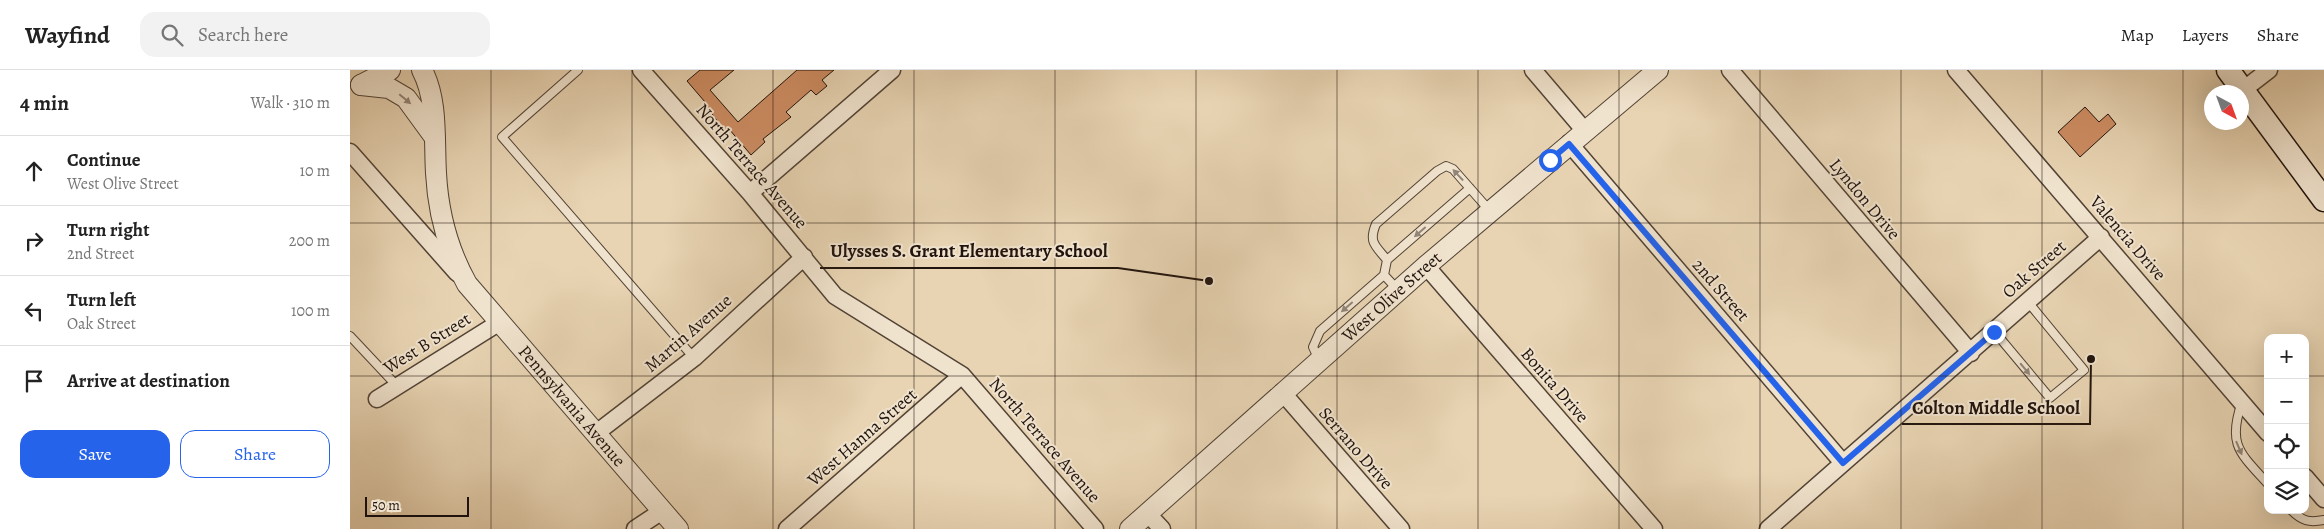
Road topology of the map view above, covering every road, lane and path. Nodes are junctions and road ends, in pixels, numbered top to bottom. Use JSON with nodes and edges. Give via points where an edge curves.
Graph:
{"nodes":[{"id":1,"x":390,"y":70,"type":"edge"},
{"id":2,"x":422,"y":70,"type":"edge"},
{"id":3,"x":578,"y":70,"type":"edge"},
{"id":4,"x":641,"y":70,"type":"edge"},
{"id":5,"x":892,"y":70,"type":"edge"},
{"id":6,"x":1533,"y":70,"type":"edge"},
{"id":7,"x":1658,"y":70,"type":"edge"},
{"id":8,"x":1730,"y":70,"type":"edge"},
{"id":9,"x":1956,"y":70,"type":"edge"},
{"id":10,"x":2228,"y":70,"type":"edge"},
{"id":11,"x":2269,"y":70,"type":"edge"},
{"id":12,"x":2239,"y":85,"type":"edge"},
{"id":13,"x":2249,"y":85,"type":"edge"},
{"id":14,"x":356,"y":88,"type":"edge"},
{"id":15,"x":2249,"y":98,"type":"edge"},
{"id":16,"x":1586,"y":131,"type":"junction"},
{"id":17,"x":434,"y":136,"type":"junction"},
{"id":18,"x":1569,"y":144,"type":"junction"},
{"id":19,"x":350,"y":152,"type":"edge"},
{"id":20,"x":1470,"y":188,"type":"junction"},
{"id":21,"x":750,"y":193,"type":"junction"},
{"id":22,"x":2324,"y":200,"type":"edge"},
{"id":23,"x":1490,"y":211,"type":"junction"},
{"id":24,"x":2101,"y":237,"type":"junction"},
{"id":25,"x":804,"y":257,"type":"junction"},
{"id":26,"x":1387,"y":260,"type":"junction"},
{"id":27,"x":1426,"y":266,"type":"junction"},
{"id":28,"x":1384,"y":275,"type":"junction"},
{"id":29,"x":467,"y":284,"type":"junction"},
{"id":30,"x":1398,"y":290,"type":"junction"},
{"id":31,"x":2028,"y":302,"type":"junction"},
{"id":32,"x":500,"y":322,"type":"junction"},
{"id":33,"x":1994,"y":332,"type":"junction"},
{"id":34,"x":350,"y":336,"type":"edge"},
{"id":35,"x":1970,"y":353,"type":"junction"},
{"id":36,"x":694,"y":358,"type":"junction"},
{"id":37,"x":1319,"y":360,"type":"junction"},
{"id":38,"x":962,"y":375,"type":"junction"},
{"id":39,"x":397,"y":386,"type":"junction"},
{"id":40,"x":1282,"y":392,"type":"junction"},
{"id":41,"x":376,"y":399,"type":"dead end"},
{"id":42,"x":2242,"y":402,"type":"junction"},
{"id":43,"x":2264,"y":428,"type":"edge"},
{"id":44,"x":595,"y":434,"type":"junction"},
{"id":45,"x":1843,"y":463,"type":"junction"},
{"id":46,"x":2264,"y":480,"type":"edge"},
{"id":47,"x":2309,"y":482,"type":"edge"},
{"id":48,"x":2324,"y":499,"type":"edge"},
{"id":49,"x":662,"y":511,"type":"junction"},
{"id":50,"x":1148,"y":514,"type":"junction"},
{"id":51,"x":2295,"y":514,"type":"edge"},
{"id":52,"x":2324,"y":520,"type":"edge"},
{"id":53,"x":635,"y":529,"type":"edge"},
{"id":54,"x":678,"y":529,"type":"edge"},
{"id":55,"x":787,"y":529,"type":"edge"},
{"id":56,"x":1095,"y":529,"type":"edge"},
{"id":57,"x":1130,"y":529,"type":"edge"},
{"id":58,"x":1162,"y":529,"type":"edge"},
{"id":59,"x":1401,"y":529,"type":"edge"},
{"id":60,"x":1654,"y":529,"type":"edge"},
{"id":61,"x":1768,"y":529,"type":"edge"}],
"edges":[{"from":1,"to":14,"type":"street"},
{"from":2,"to":17,"type":"street","name":"Pennsylvania Avenue","via":[[431,96]]},
{"from":3,"to":36,"type":"lane","via":[[502,137]]},
{"from":4,"to":21,"type":"street","name":"North Terrace Avenue"},
{"from":5,"to":21,"type":"street"},
{"from":6,"to":16,"type":"street"},
{"from":7,"to":16,"type":"street","name":"West Olive Street"},
{"from":8,"to":35,"type":"street","name":"Lyndon Drive"},
{"from":9,"to":24,"type":"street","name":"Valencia Drive"},
{"from":10,"to":12,"type":"main road"},
{"from":11,"to":13,"type":"street"},
{"from":14,"to":17,"type":"street","one_way":true,"via":[[389,88],[406,98]]},
{"from":15,"to":22,"type":"main road"},
{"from":16,"to":18,"type":"street","name":"West Olive Street"},
{"from":17,"to":29,"type":"street","name":"Pennsylvania Avenue","via":[[441,211],[456,265]]},
{"from":18,"to":23,"type":"street","name":"West Olive Street"},
{"from":18,"to":45,"type":"street","name":"2nd Street"},
{"from":19,"to":29,"type":"street","name":"Pennsylvania Avenue"},
{"from":20,"to":23,"type":"lane"},
{"from":20,"to":26,"type":"lane","one_way":true},
{"from":20,"to":26,"type":"lane","one_way":true,"via":[[1453,169],[1446,166],[1430,177],[1376,224],[1373,243]]},
{"from":21,"to":25,"type":"street","name":"North Terrace Avenue"},
{"from":23,"to":27,"type":"street","name":"West Olive Street"},
{"from":24,"to":31,"type":"street","name":"Oak Street"},
{"from":24,"to":42,"type":"street","name":"Valencia Drive"},
{"from":25,"to":36,"type":"street","name":"Martin Avenue"},
{"from":25,"to":38,"type":"street","name":"North Terrace Avenue","via":[[835,296]]},
{"from":26,"to":28,"type":"lane"},
{"from":27,"to":30,"type":"street","name":"West Olive Street"},
{"from":27,"to":60,"type":"street","name":"Bonita Drive"},
{"from":28,"to":30,"type":"lane"},
{"from":28,"to":37,"type":"lane","one_way":true,"via":[[1320,331],[1313,347]]},
{"from":29,"to":32,"type":"street","name":"Pennsylvania Avenue"},
{"from":30,"to":37,"type":"street","name":"West Olive Street"},
{"from":31,"to":33,"type":"street","name":"Oak Street"},
{"from":33,"to":31,"type":"lane","one_way":true,"via":[[2050,398],[2084,370]]},
{"from":32,"to":39,"type":"street","name":"West B Street"},
{"from":32,"to":44,"type":"street","name":"Pennsylvania Avenue"},
{"from":33,"to":35,"type":"street","name":"Oak Street"},
{"from":34,"to":39,"type":"lane"},
{"from":35,"to":45,"type":"street","name":"Oak Street"},
{"from":36,"to":44,"type":"street","name":"Martin Avenue"},
{"from":37,"to":40,"type":"street","name":"West Olive Street"},
{"from":38,"to":55,"type":"street","name":"West Hanna Street"},
{"from":38,"to":56,"type":"street","name":"North Terrace Avenue"},
{"from":39,"to":41,"type":"street","name":"West B Street"},
{"from":40,"to":50,"type":"street","name":"West Olive Street"},
{"from":40,"to":59,"type":"street","name":"Serrano Drive"},
{"from":42,"to":43,"type":"street","name":"Valencia Drive"},
{"from":42,"to":46,"type":"lane","one_way":true,"via":[[2237,416],[2235,442],[2240,453]]},
{"from":44,"to":49,"type":"street","name":"Pennsylvania Avenue"},
{"from":45,"to":61,"type":"street","name":"Oak Street"},
{"from":47,"to":48,"type":"street"},
{"from":49,"to":53,"type":"street"},
{"from":49,"to":54,"type":"street","name":"Pennsylvania Avenue"},
{"from":50,"to":57,"type":"street","name":"West Olive Street"},
{"from":50,"to":58,"type":"street"},
{"from":51,"to":52,"type":"lane","via":[[2312,522]]}]}
